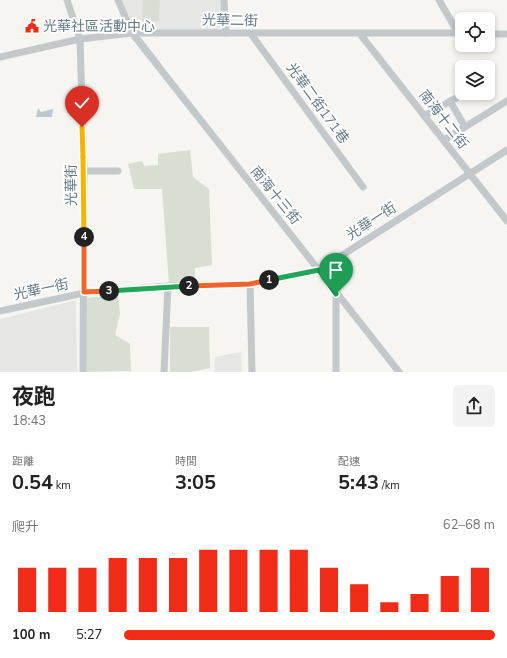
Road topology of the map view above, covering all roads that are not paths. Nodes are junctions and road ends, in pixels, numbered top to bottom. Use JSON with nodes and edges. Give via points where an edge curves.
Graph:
{"nodes":[{"id":1,"x":67,"y":0,"type":"edge"},
{"id":2,"x":118,"y":0,"type":"edge"},
{"id":3,"x":224,"y":0,"type":"edge"},
{"id":4,"x":439,"y":0,"type":"edge"},
{"id":5,"x":455,"y":25,"type":"edge"},
{"id":6,"x":132,"y":33,"type":"junction"},
{"id":7,"x":226,"y":33,"type":"junction"},
{"id":8,"x":455,"y":33,"type":"edge"},
{"id":9,"x":251,"y":34,"type":"junction"},
{"id":10,"x":360,"y":34,"type":"junction"},
{"id":11,"x":495,"y":34,"type":"edge"},
{"id":12,"x":507,"y":34,"type":"edge"},
{"id":13,"x":80,"y":39,"type":"junction"},
{"id":14,"x":0,"y":57,"type":"edge"},
{"id":15,"x":455,"y":98,"type":"edge"},
{"id":16,"x":450,"y":101,"type":"junction"},
{"id":17,"x":507,"y":101,"type":"edge"},
{"id":18,"x":424,"y":116,"type":"junction"},
{"id":19,"x":465,"y":127,"type":"junction"},
{"id":20,"x":444,"y":140,"type":"junction"},
{"id":21,"x":507,"y":150,"type":"edge"},
{"id":22,"x":84,"y":171,"type":"junction"},
{"id":23,"x":118,"y":171,"type":"dead end"},
{"id":24,"x":469,"y":173,"type":"junction"},
{"id":25,"x":363,"y":187,"type":"dead end"},
{"id":26,"x":507,"y":221,"type":"edge"},
{"id":27,"x":319,"y":270,"type":"junction"},
{"id":28,"x":250,"y":284,"type":"junction"},
{"id":29,"x":168,"y":286,"type":"junction"},
{"id":30,"x":84,"y":292,"type":"junction"},
{"id":31,"x":336,"y":294,"type":"junction"},
{"id":32,"x":0,"y":311,"type":"edge"},
{"id":33,"x":83,"y":372,"type":"edge"},
{"id":34,"x":164,"y":372,"type":"edge"},
{"id":35,"x":252,"y":372,"type":"edge"},
{"id":36,"x":336,"y":372,"type":"edge"},
{"id":37,"x":399,"y":372,"type":"edge"}],
"edges":[{"from":1,"to":13,"type":"street","name":"光華街"},
{"from":2,"to":6,"type":"street","name":"南海十三街"},
{"from":3,"to":7,"type":"street"},
{"from":4,"to":5,"type":"street"},
{"from":6,"to":7,"type":"street","name":"光華二街"},
{"from":6,"to":13,"type":"street","name":"光華二街"},
{"from":6,"to":27,"type":"street","name":"南海十三街"},
{"from":7,"to":9,"type":"street","name":"光華二街"},
{"from":8,"to":10,"type":"street","name":"光華二街"},
{"from":9,"to":10,"type":"street","name":"光華二街"},
{"from":9,"to":25,"type":"street","name":"光華二街171巷"},
{"from":10,"to":18,"type":"street","name":"南海十二街"},
{"from":11,"to":12,"type":"street"},
{"from":13,"to":14,"type":"street","name":"光華二街"},
{"from":13,"to":22,"type":"street","name":"光華街"},
{"from":15,"to":16,"type":"street"},
{"from":16,"to":18,"type":"street"},
{"from":16,"to":19,"type":"street"},
{"from":17,"to":19,"type":"street"},
{"from":18,"to":20,"type":"street","name":"南海十二街"},
{"from":19,"to":20,"type":"street"},
{"from":20,"to":24,"type":"street","name":"南海十二街"},
{"from":21,"to":24,"type":"street","name":"光華一街"},
{"from":22,"to":23,"type":"street"},
{"from":22,"to":30,"type":"street","name":"光華街"},
{"from":24,"to":26,"type":"street","name":"南海十二街"},
{"from":24,"to":27,"type":"street","name":"光華一街"},
{"from":27,"to":28,"type":"street","name":"光華一街"},
{"from":27,"to":31,"type":"street","name":"南海十三街"},
{"from":28,"to":29,"type":"street","name":"光華一街"},
{"from":28,"to":35,"type":"street"},
{"from":29,"to":30,"type":"street","name":"光華一街"},
{"from":29,"to":34,"type":"street"},
{"from":30,"to":32,"type":"street","name":"光華一街"},
{"from":30,"to":33,"type":"street","name":"光華街"},
{"from":31,"to":36,"type":"street"},
{"from":31,"to":37,"type":"street","name":"南海十三街"}]}
